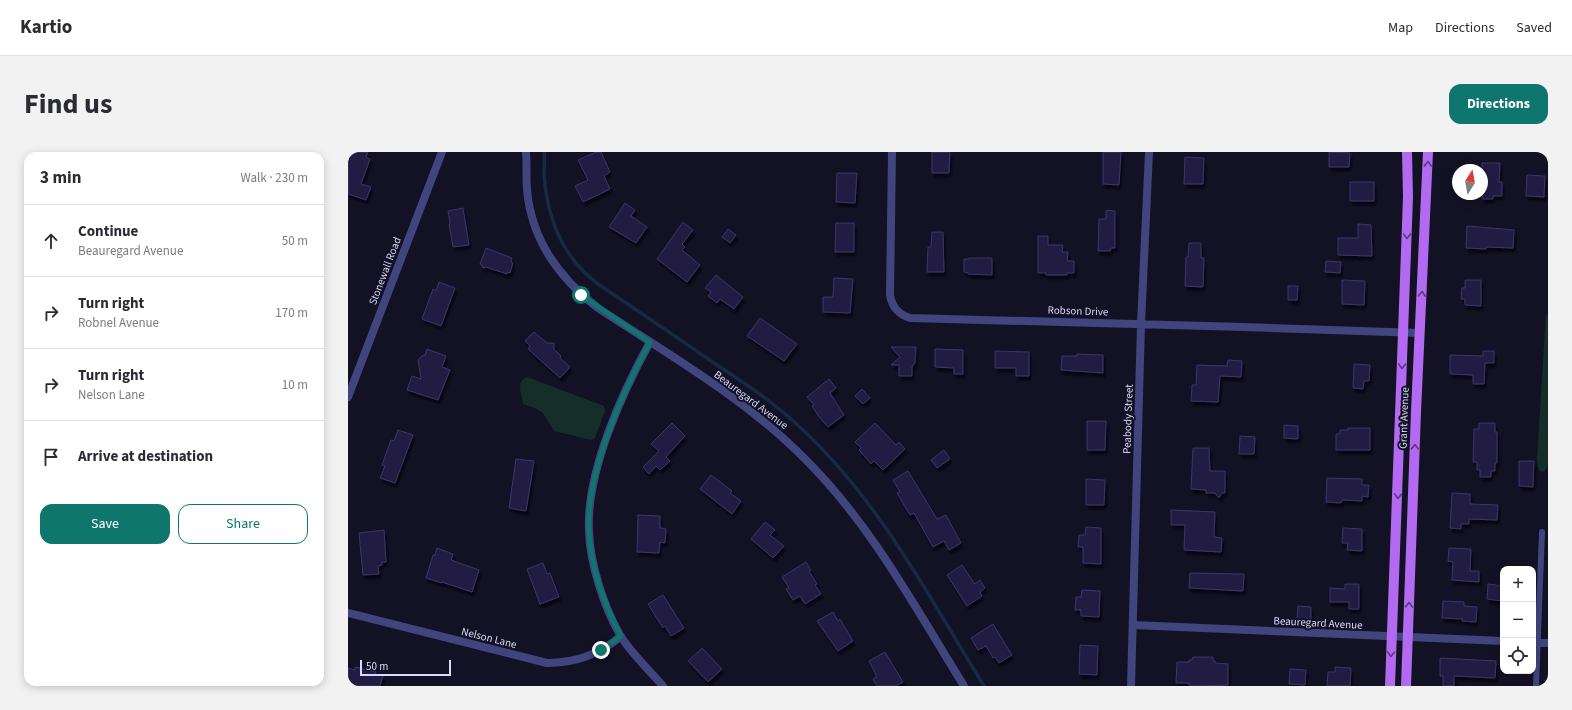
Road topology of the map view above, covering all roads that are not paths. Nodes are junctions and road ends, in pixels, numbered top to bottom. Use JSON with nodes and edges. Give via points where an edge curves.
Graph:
{"nodes":[{"id":1,"x":442,"y":152,"type":"edge"},
{"id":2,"x":526,"y":152,"type":"edge"},
{"id":3,"x":892,"y":152,"type":"edge"},
{"id":4,"x":1149,"y":152,"type":"edge"},
{"id":5,"x":1407,"y":152,"type":"edge"},
{"id":6,"x":1428,"y":152,"type":"edge"},
{"id":7,"x":1141,"y":324,"type":"junction"},
{"id":8,"x":1403,"y":333,"type":"junction"},
{"id":9,"x":1420,"y":333,"type":"junction"},
{"id":10,"x":650,"y":342,"type":"junction"},
{"id":11,"x":348,"y":397,"type":"edge"},
{"id":12,"x":1542,"y":532,"type":"dead end"},
{"id":13,"x":348,"y":613,"type":"edge"},
{"id":14,"x":1133,"y":625,"type":"junction"},
{"id":15,"x":621,"y":636,"type":"junction"},
{"id":16,"x":1392,"y":637,"type":"junction"},
{"id":17,"x":1408,"y":638,"type":"junction"},
{"id":18,"x":1535,"y":638,"type":"edge"},
{"id":19,"x":1500,"y":641,"type":"edge"},
{"id":20,"x":1536,"y":643,"type":"edge"},
{"id":21,"x":1548,"y":643,"type":"edge"},
{"id":22,"x":1536,"y":674,"type":"edge"},
{"id":23,"x":664,"y":686,"type":"edge"},
{"id":24,"x":964,"y":686,"type":"edge"},
{"id":25,"x":1131,"y":686,"type":"edge"},
{"id":26,"x":1390,"y":686,"type":"edge"},
{"id":27,"x":1406,"y":686,"type":"edge"},
{"id":28,"x":1536,"y":686,"type":"edge"}],
"edges":[{"from":1,"to":11,"type":"street","name":"Stonewall Road"},
{"from":2,"to":10,"type":"street","name":"Beauregard Avenue","via":[[530,208],[542,243],[555,265],[581,295]]},
{"from":3,"to":7,"type":"street","name":"Robson Drive","via":[[890,295],[895,309],[902,315],[910,318]]},
{"from":4,"to":7,"type":"street","name":"Peabody Street"},
{"from":5,"to":8,"type":"main road","name":"Grant Avenue","one_way":true},
{"from":9,"to":6,"type":"main road","name":"Grant Avenue","one_way":true},
{"from":7,"to":8,"type":"street","name":"Robson Drive"},
{"from":7,"to":14,"type":"street","name":"Peabody Street"},
{"from":8,"to":9,"type":"street","name":"Robson Drive"},
{"from":8,"to":16,"type":"main road","name":"Grant Avenue","one_way":true},
{"from":17,"to":9,"type":"main road","name":"Grant Avenue","one_way":true},
{"from":10,"to":15,"type":"street","via":[[638,363],[612,424],[593,488],[590,515],[589,531],[598,579],[612,620]]},
{"from":10,"to":24,"type":"street","name":"Beauregard Avenue","via":[[740,403],[808,461],[863,528]]},
{"from":12,"to":18,"type":"lane"},
{"from":13,"to":15,"type":"street","name":"Nelson Lane","via":[[547,663],[586,658]]},
{"from":14,"to":16,"type":"street","name":"Beauregard Avenue"},
{"from":14,"to":25,"type":"street","name":"Peabody Street"},
{"from":15,"to":23,"type":"street"},
{"from":16,"to":17,"type":"street","name":"Beauregard Avenue"},
{"from":16,"to":26,"type":"main road","name":"Grant Avenue","one_way":true},
{"from":17,"to":19,"type":"street","name":"Beauregard Avenue"},
{"from":17,"to":27,"type":"main road","name":"Grant Avenue"},
{"from":20,"to":21,"type":"street"},
{"from":22,"to":28,"type":"lane"}]}
